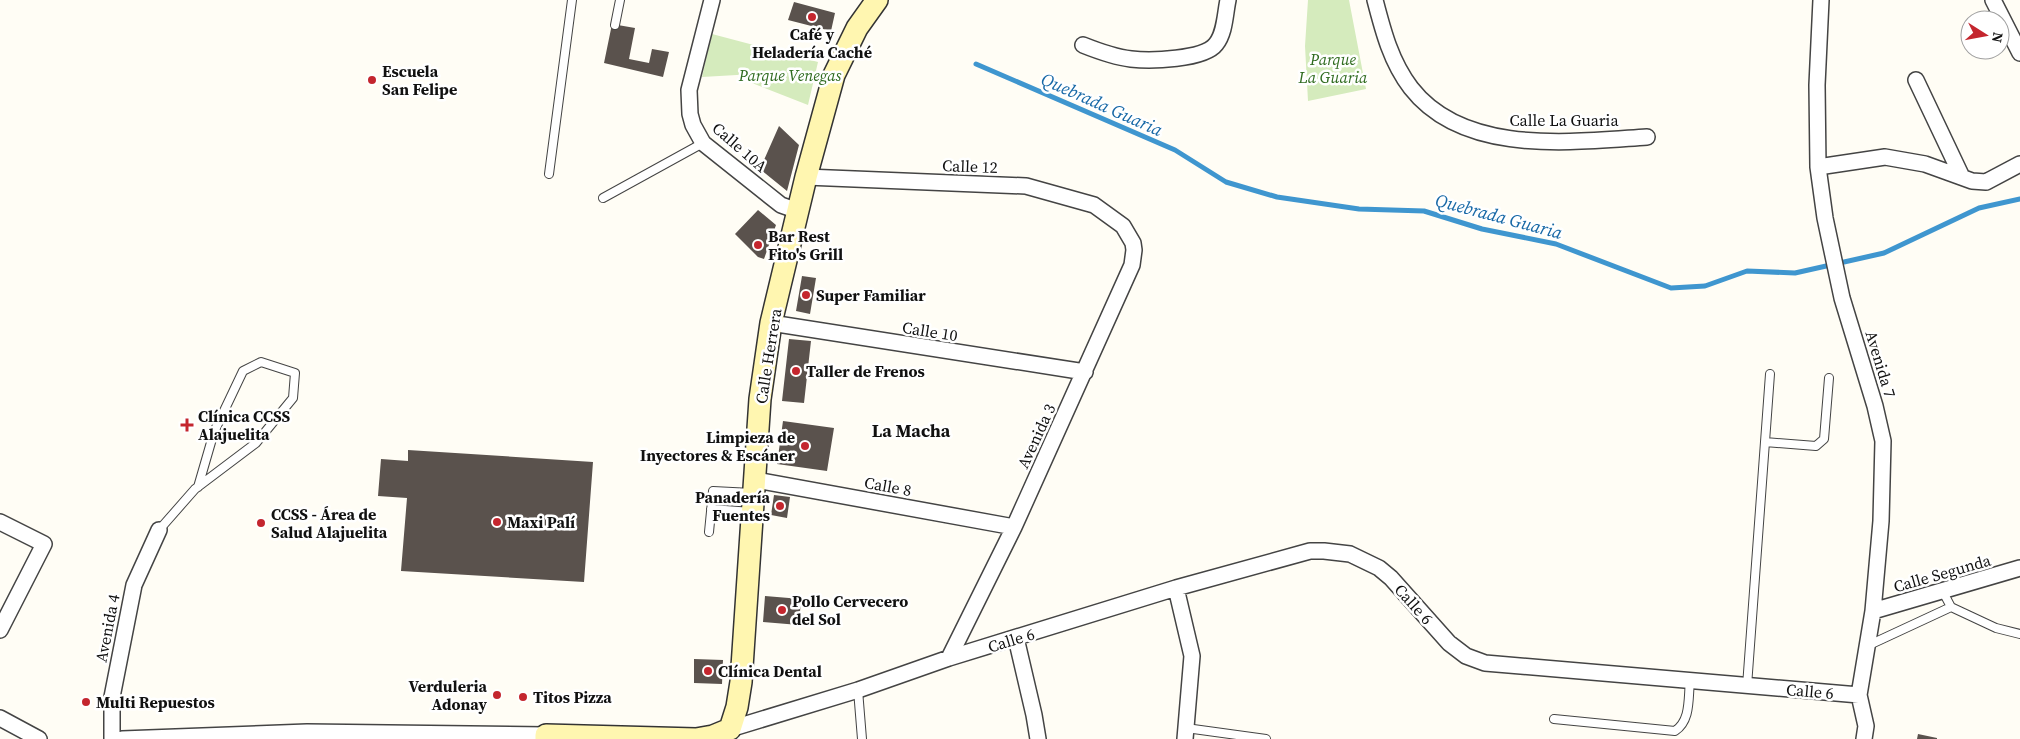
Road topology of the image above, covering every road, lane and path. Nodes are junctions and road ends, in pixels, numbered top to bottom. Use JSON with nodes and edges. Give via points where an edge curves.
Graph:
{"nodes":[{"id":1,"x":572,"y":0,"type":"edge"},
{"id":2,"x":620,"y":0,"type":"edge"},
{"id":3,"x":712,"y":0,"type":"edge"},
{"id":4,"x":877,"y":0,"type":"edge"},
{"id":5,"x":1228,"y":0,"type":"edge"},
{"id":6,"x":1375,"y":0,"type":"edge"},
{"id":7,"x":1821,"y":0,"type":"edge"},
{"id":8,"x":1993,"y":0,"type":"edge"},
{"id":9,"x":615,"y":24,"type":"dead end"},
{"id":10,"x":1083,"y":45,"type":"dead end"},
{"id":11,"x":2020,"y":53,"type":"edge"},
{"id":12,"x":1916,"y":80,"type":"dead end"},
{"id":13,"x":1647,"y":137,"type":"dead end"},
{"id":14,"x":704,"y":143,"type":"junction"},
{"id":15,"x":2020,"y":164,"type":"edge"},
{"id":16,"x":1818,"y":166,"type":"junction"},
{"id":17,"x":549,"y":174,"type":"dead end"},
{"id":18,"x":806,"y":177,"type":"junction"},
{"id":19,"x":1962,"y":177,"type":"junction"},
{"id":20,"x":603,"y":198,"type":"dead end"},
{"id":21,"x":798,"y":211,"type":"junction"},
{"id":22,"x":1123,"y":226,"type":"joint"},
{"id":23,"x":771,"y":323,"type":"junction"},
{"id":24,"x":1084,"y":372,"type":"junction"},
{"id":25,"x":1770,"y":374,"type":"dead end"},
{"id":26,"x":1829,"y":378,"type":"dead end"},
{"id":27,"x":1765,"y":442,"type":"junction"},
{"id":28,"x":198,"y":487,"type":"junction"},
{"id":29,"x":754,"y":495,"type":"junction"},
{"id":30,"x":711,"y":509,"type":"junction"},
{"id":31,"x":0,"y":522,"type":"edge"},
{"id":32,"x":1014,"y":526,"type":"junction"},
{"id":33,"x":159,"y":530,"type":"joint"},
{"id":34,"x":709,"y":532,"type":"dead end"},
{"id":35,"x":2020,"y":568,"type":"edge"},
{"id":36,"x":1176,"y":588,"type":"junction"},
{"id":37,"x":1942,"y":590,"type":"junction"},
{"id":38,"x":1951,"y":607,"type":"junction"},
{"id":39,"x":1873,"y":611,"type":"junction"},
{"id":40,"x":0,"y":630,"type":"edge"},
{"id":41,"x":2020,"y":634,"type":"edge"},
{"id":42,"x":1016,"y":638,"type":"junction"},
{"id":43,"x":1866,"y":646,"type":"junction"},
{"id":44,"x":949,"y":658,"type":"junction"},
{"id":45,"x":1690,"y":681,"type":"junction"},
{"id":46,"x":1747,"y":686,"type":"junction"},
{"id":47,"x":858,"y":690,"type":"junction"},
{"id":48,"x":1859,"y":696,"type":"junction"},
{"id":49,"x":0,"y":718,"type":"edge"},
{"id":50,"x":1554,"y":719,"type":"dead end"},
{"id":51,"x":730,"y":728,"type":"junction"},
{"id":52,"x":1185,"y":734,"type":"edge"},
{"id":53,"x":307,"y":736,"type":"edge"},
{"id":54,"x":546,"y":737,"type":"edge"},
{"id":55,"x":39,"y":739,"type":"edge"},
{"id":56,"x":112,"y":739,"type":"edge"},
{"id":57,"x":122,"y":739,"type":"edge"},
{"id":58,"x":862,"y":739,"type":"edge"},
{"id":59,"x":1038,"y":739,"type":"edge"},
{"id":60,"x":1266,"y":739,"type":"edge"},
{"id":61,"x":1864,"y":739,"type":"edge"}],
"edges":[{"from":1,"to":17,"type":"lane"},
{"from":2,"to":9,"type":"lane"},
{"from":3,"to":14,"type":"street","name":"Calle 10A","via":[[689,90],[690,114]]},
{"from":4,"to":18,"type":"street","name":"Calle Herrera","via":[[857,28],[834,75]]},
{"from":5,"to":10,"type":"street","via":[[1220,37],[1206,53],[1168,59],[1131,59]]},
{"from":6,"to":13,"type":"street","name":"Calle La Guaria","via":[[1385,40],[1411,88],[1453,124],[1506,139],[1573,141]]},
{"from":7,"to":16,"type":"street","name":"Avenida 7"},
{"from":8,"to":11,"type":"street"},
{"from":12,"to":19,"type":"street"},
{"from":14,"to":20,"type":"lane"},
{"from":14,"to":21,"type":"street","name":"Calle 10A","via":[[781,205]]},
{"from":15,"to":19,"type":"street","via":[[1986,182]]},
{"from":16,"to":19,"type":"street","via":[[1884,157],[1925,164]]},
{"from":16,"to":39,"type":"street","name":"Avenida 7","via":[[1842,298],[1883,441],[1881,521]]},
{"from":18,"to":21,"type":"street","name":"Calle Herrera"},
{"from":18,"to":22,"type":"street","name":"Calle 12","via":[[1026,186],[1094,205]]},
{"from":21,"to":23,"type":"street","name":"Calle Herrera"},
{"from":22,"to":24,"type":"street","name":"Avenida 3","via":[[1133,243],[1134,258]]},
{"from":23,"to":24,"type":"street","name":"Calle 10"},
{"from":23,"to":29,"type":"street","name":"Calle Herrera","via":[[760,399]]},
{"from":24,"to":32,"type":"street","name":"Avenida 3"},
{"from":25,"to":27,"type":"lane"},
{"from":26,"to":27,"type":"lane","via":[[1824,439],[1816,446]]},
{"from":27,"to":46,"type":"lane"},
{"from":28,"to":28,"type":"lane","via":[[256,444],[293,398],[295,373],[261,362],[243,371],[214,432]]},
{"from":28,"to":33,"type":"lane"},
{"from":29,"to":30,"type":"lane"},
{"from":29,"to":30,"type":"lane","via":[[713,491]]},
{"from":29,"to":32,"type":"street","name":"Calle 8"},
{"from":29,"to":51,"type":"street","name":"Calle Herrera","via":[[741,682]]},
{"from":30,"to":34,"type":"lane"},
{"from":31,"to":40,"type":"street","via":[[44,544]]},
{"from":32,"to":44,"type":"street","name":"Avenida 3"},
{"from":33,"to":56,"type":"street","name":"Avenida 4","via":[[134,585],[112,697]]},
{"from":35,"to":37,"type":"street","name":"Calle Segunda"},
{"from":36,"to":42,"type":"street","name":"Calle 6"},
{"from":36,"to":45,"type":"street","name":"Calle 6","via":[[1298,554],[1324,550],[1337,552],[1379,568],[1449,643],[1475,660]]},
{"from":36,"to":52,"type":"street","via":[[1192,656]]},
{"from":37,"to":38,"type":"lane"},
{"from":37,"to":39,"type":"street","name":"Calle Segunda"},
{"from":38,"to":41,"type":"lane","via":[[1996,628]]},
{"from":38,"to":43,"type":"lane"},
{"from":39,"to":43,"type":"street","name":"Avenida 7"},
{"from":42,"to":44,"type":"street","name":"Calle 6"},
{"from":42,"to":59,"type":"street"},
{"from":43,"to":48,"type":"street","name":"Avenida 7"},
{"from":44,"to":47,"type":"street","name":"Calle 6"},
{"from":45,"to":46,"type":"street","name":"Calle 6"},
{"from":45,"to":50,"type":"lane","via":[[1684,725],[1675,730]]},
{"from":46,"to":48,"type":"street","name":"Calle 6"},
{"from":47,"to":51,"type":"street","name":"Calle 6"},
{"from":47,"to":58,"type":"lane"},
{"from":48,"to":61,"type":"street","name":"Avenida 7","via":[[1866,726]]},
{"from":49,"to":55,"type":"street"},
{"from":51,"to":54,"type":"street","name":"Calle 6","via":[[696,739]]},
{"from":52,"to":60,"type":"lane"},
{"from":53,"to":54,"type":"street","name":"Calle 6"},
{"from":53,"to":57,"type":"street","name":"Calle 6"}]}
